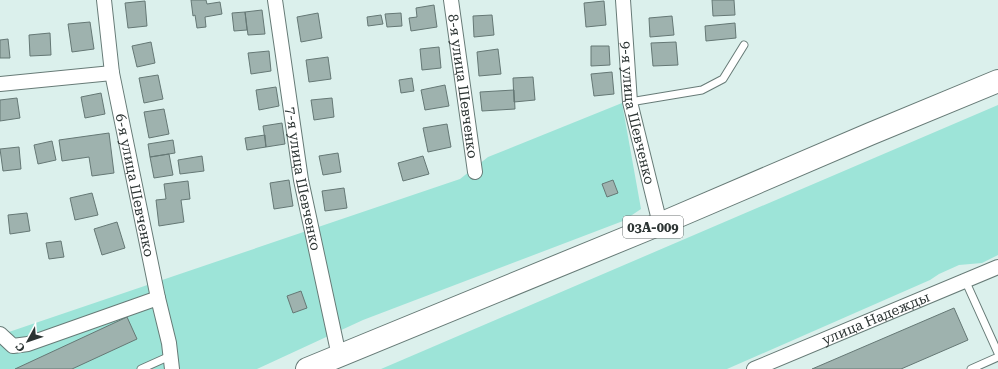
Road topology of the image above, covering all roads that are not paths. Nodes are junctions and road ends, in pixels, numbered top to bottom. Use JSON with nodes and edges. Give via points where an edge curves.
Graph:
{"nodes":[{"id":1,"x":104,"y":0,"type":"edge"},
{"id":2,"x":274,"y":0,"type":"edge"},
{"id":3,"x":450,"y":0,"type":"edge"},
{"id":4,"x":623,"y":0,"type":"edge"},
{"id":5,"x":744,"y":45,"type":"dead end"},
{"id":6,"x":112,"y":73,"type":"junction"},
{"id":7,"x":998,"y":81,"type":"edge"},
{"id":8,"x":0,"y":84,"type":"edge"},
{"id":9,"x":630,"y":102,"type":"junction"},
{"id":10,"x":475,"y":172,"type":"dead end"},
{"id":11,"x":660,"y":224,"type":"junction"},
{"id":12,"x":998,"y":267,"type":"edge"},
{"id":13,"x":965,"y":280,"type":"junction"},
{"id":14,"x":158,"y":298,"type":"junction"},
{"id":15,"x":0,"y":334,"type":"edge"},
{"id":16,"x":998,"y":353,"type":"edge"},
{"id":17,"x":339,"y":356,"type":"junction"},
{"id":18,"x":998,"y":357,"type":"edge"},
{"id":19,"x":171,"y":362,"type":"edge"},
{"id":20,"x":141,"y":369,"type":"edge"},
{"id":21,"x":307,"y":369,"type":"edge"},
{"id":22,"x":754,"y":369,"type":"edge"},
{"id":23,"x":971,"y":369,"type":"edge"}],
"edges":[{"from":1,"to":6,"type":"street","name":"6-я улица Шевченко"},
{"from":2,"to":17,"type":"street","name":"7-я улица Шевченко","via":[[301,180]]},
{"from":3,"to":10,"type":"street","name":"8-я улица Шевченко"},
{"from":4,"to":9,"type":"street","name":"9-я улица Шевченко"},
{"from":5,"to":9,"type":"lane","via":[[723,79],[702,90]]},
{"from":6,"to":8,"type":"street"},
{"from":6,"to":14,"type":"street","name":"6-я улица Шевченко"},
{"from":7,"to":11,"type":"main road","number":"03А-009"},
{"from":9,"to":11,"type":"street","name":"9-я улица Шевченко"},
{"from":11,"to":17,"type":"main road","number":"03А-009"},
{"from":12,"to":13,"type":"street","name":"улица Надежды"},
{"from":13,"to":16,"type":"lane"},
{"from":13,"to":22,"type":"street","name":"улица Надежды"},
{"from":14,"to":15,"type":"street","via":[[28,344],[13,346]]},
{"from":14,"to":19,"type":"street","name":"6-я улица Шевченко"},
{"from":17,"to":21,"type":"main road","number":"03А-009"},
{"from":18,"to":23,"type":"lane"},
{"from":19,"to":20,"type":"lane"}]}
